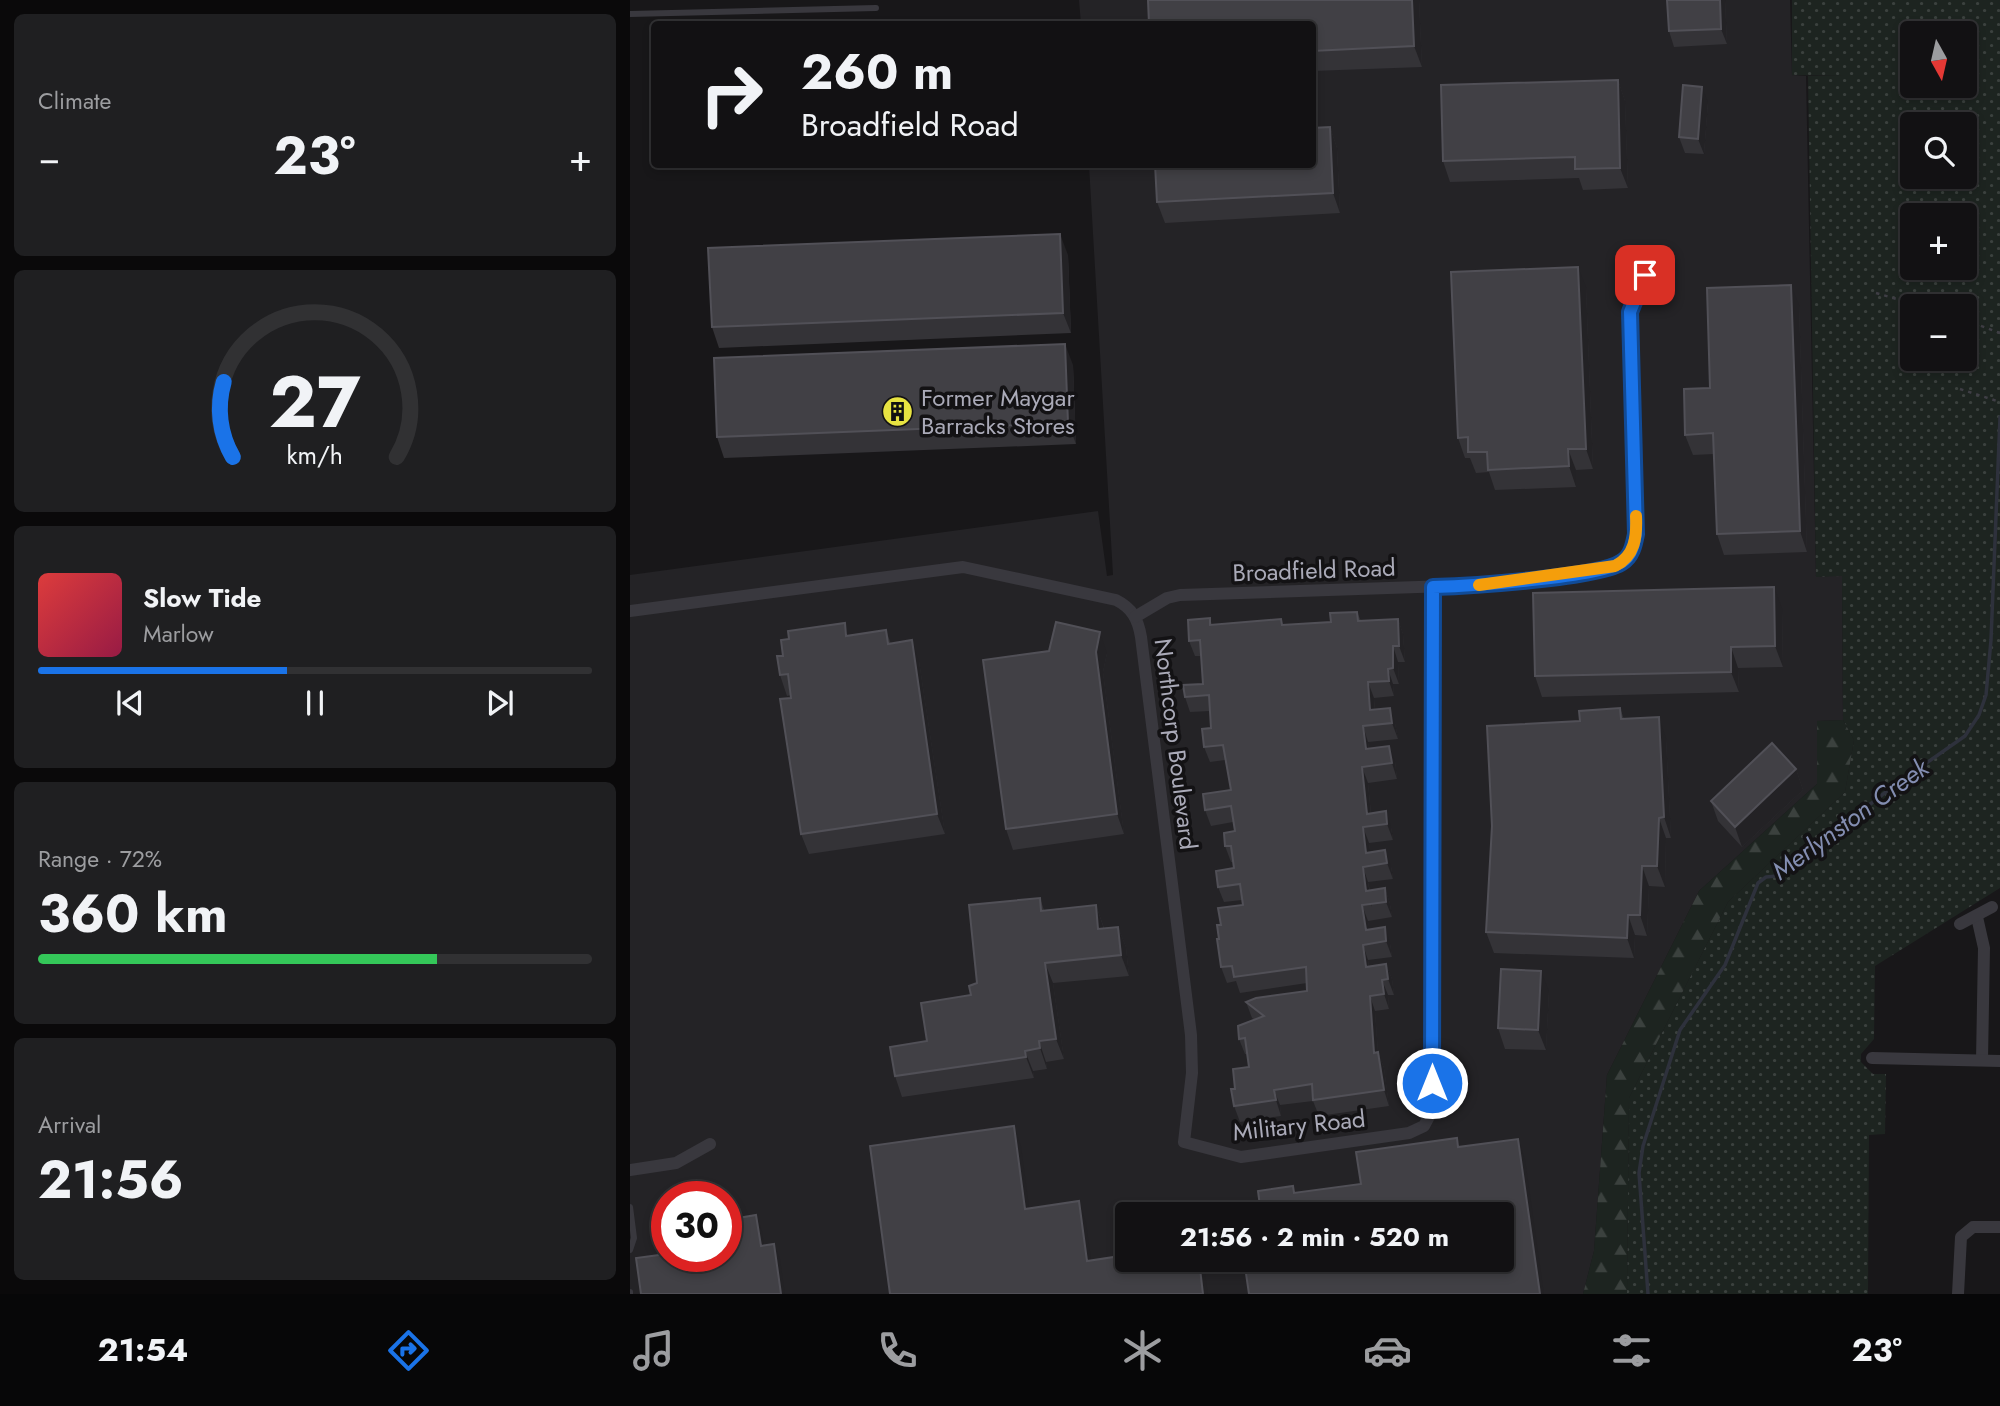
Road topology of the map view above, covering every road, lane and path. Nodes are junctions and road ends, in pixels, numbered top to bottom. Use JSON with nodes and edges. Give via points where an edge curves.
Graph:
{"nodes":[{"id":1,"x":876,"y":8,"type":"dead end"},
{"id":2,"x":630,"y":14,"type":"edge"},
{"id":3,"x":1645,"y":275,"type":"dead end"},
{"id":4,"x":1876,"y":293,"type":"dead end"},
{"id":5,"x":1900,"y":300,"type":"edge"},
{"id":6,"x":1977,"y":324,"type":"edge"},
{"id":7,"x":2000,"y":332,"type":"edge"},
{"id":8,"x":1960,"y":389,"type":"dead end"},
{"id":9,"x":2000,"y":402,"type":"edge"},
{"id":10,"x":1433,"y":587,"type":"junction"},
{"id":11,"x":630,"y":611,"type":"edge"},
{"id":12,"x":1135,"y":617,"type":"junction"},
{"id":13,"x":1992,"y":907,"type":"dead end"},
{"id":14,"x":1977,"y":917,"type":"junction"},
{"id":15,"x":1960,"y":924,"type":"dead end"},
{"id":16,"x":1872,"y":1058,"type":"dead end"},
{"id":17,"x":1982,"y":1060,"type":"junction"},
{"id":18,"x":2000,"y":1060,"type":"edge"},
{"id":19,"x":1184,"y":1142,"type":"joint"},
{"id":20,"x":710,"y":1144,"type":"dead end"},
{"id":21,"x":630,"y":1170,"type":"edge"},
{"id":22,"x":630,"y":1207,"type":"edge"},
{"id":23,"x":2000,"y":1227,"type":"edge"},
{"id":24,"x":630,"y":1250,"type":"edge"},
{"id":25,"x":1958,"y":1294,"type":"edge"}],
"edges":[{"from":1,"to":2,"type":"lane"},
{"from":3,"to":10,"type":"street","name":"Broadfield Road","via":[[1630,312],[1636,534],[1630,554],[1603,570]]},
{"from":4,"to":5,"type":"path"},
{"from":6,"to":7,"type":"path"},
{"from":8,"to":9,"type":"path"},
{"from":10,"to":12,"type":"street","name":"Broadfield Road","via":[[1180,595]]},
{"from":10,"to":19,"type":"street","name":"Military Road","via":[[1429,1120],[1409,1133],[1241,1157]]},
{"from":11,"to":12,"type":"street","name":"Northcorp Boulevard","via":[[963,567],[1116,600]]},
{"from":12,"to":19,"type":"street","name":"Northcorp Boulevard","via":[[1191,1035]]},
{"from":13,"to":14,"type":"street"},
{"from":14,"to":15,"type":"street"},
{"from":14,"to":17,"type":"street","via":[[1984,948]]},
{"from":16,"to":17,"type":"street"},
{"from":17,"to":18,"type":"street"},
{"from":20,"to":21,"type":"street","via":[[676,1163]]},
{"from":22,"to":24,"type":"lane","via":[[634,1238]]},
{"from":23,"to":25,"type":"street","via":[[1973,1227],[1961,1237]]}]}
